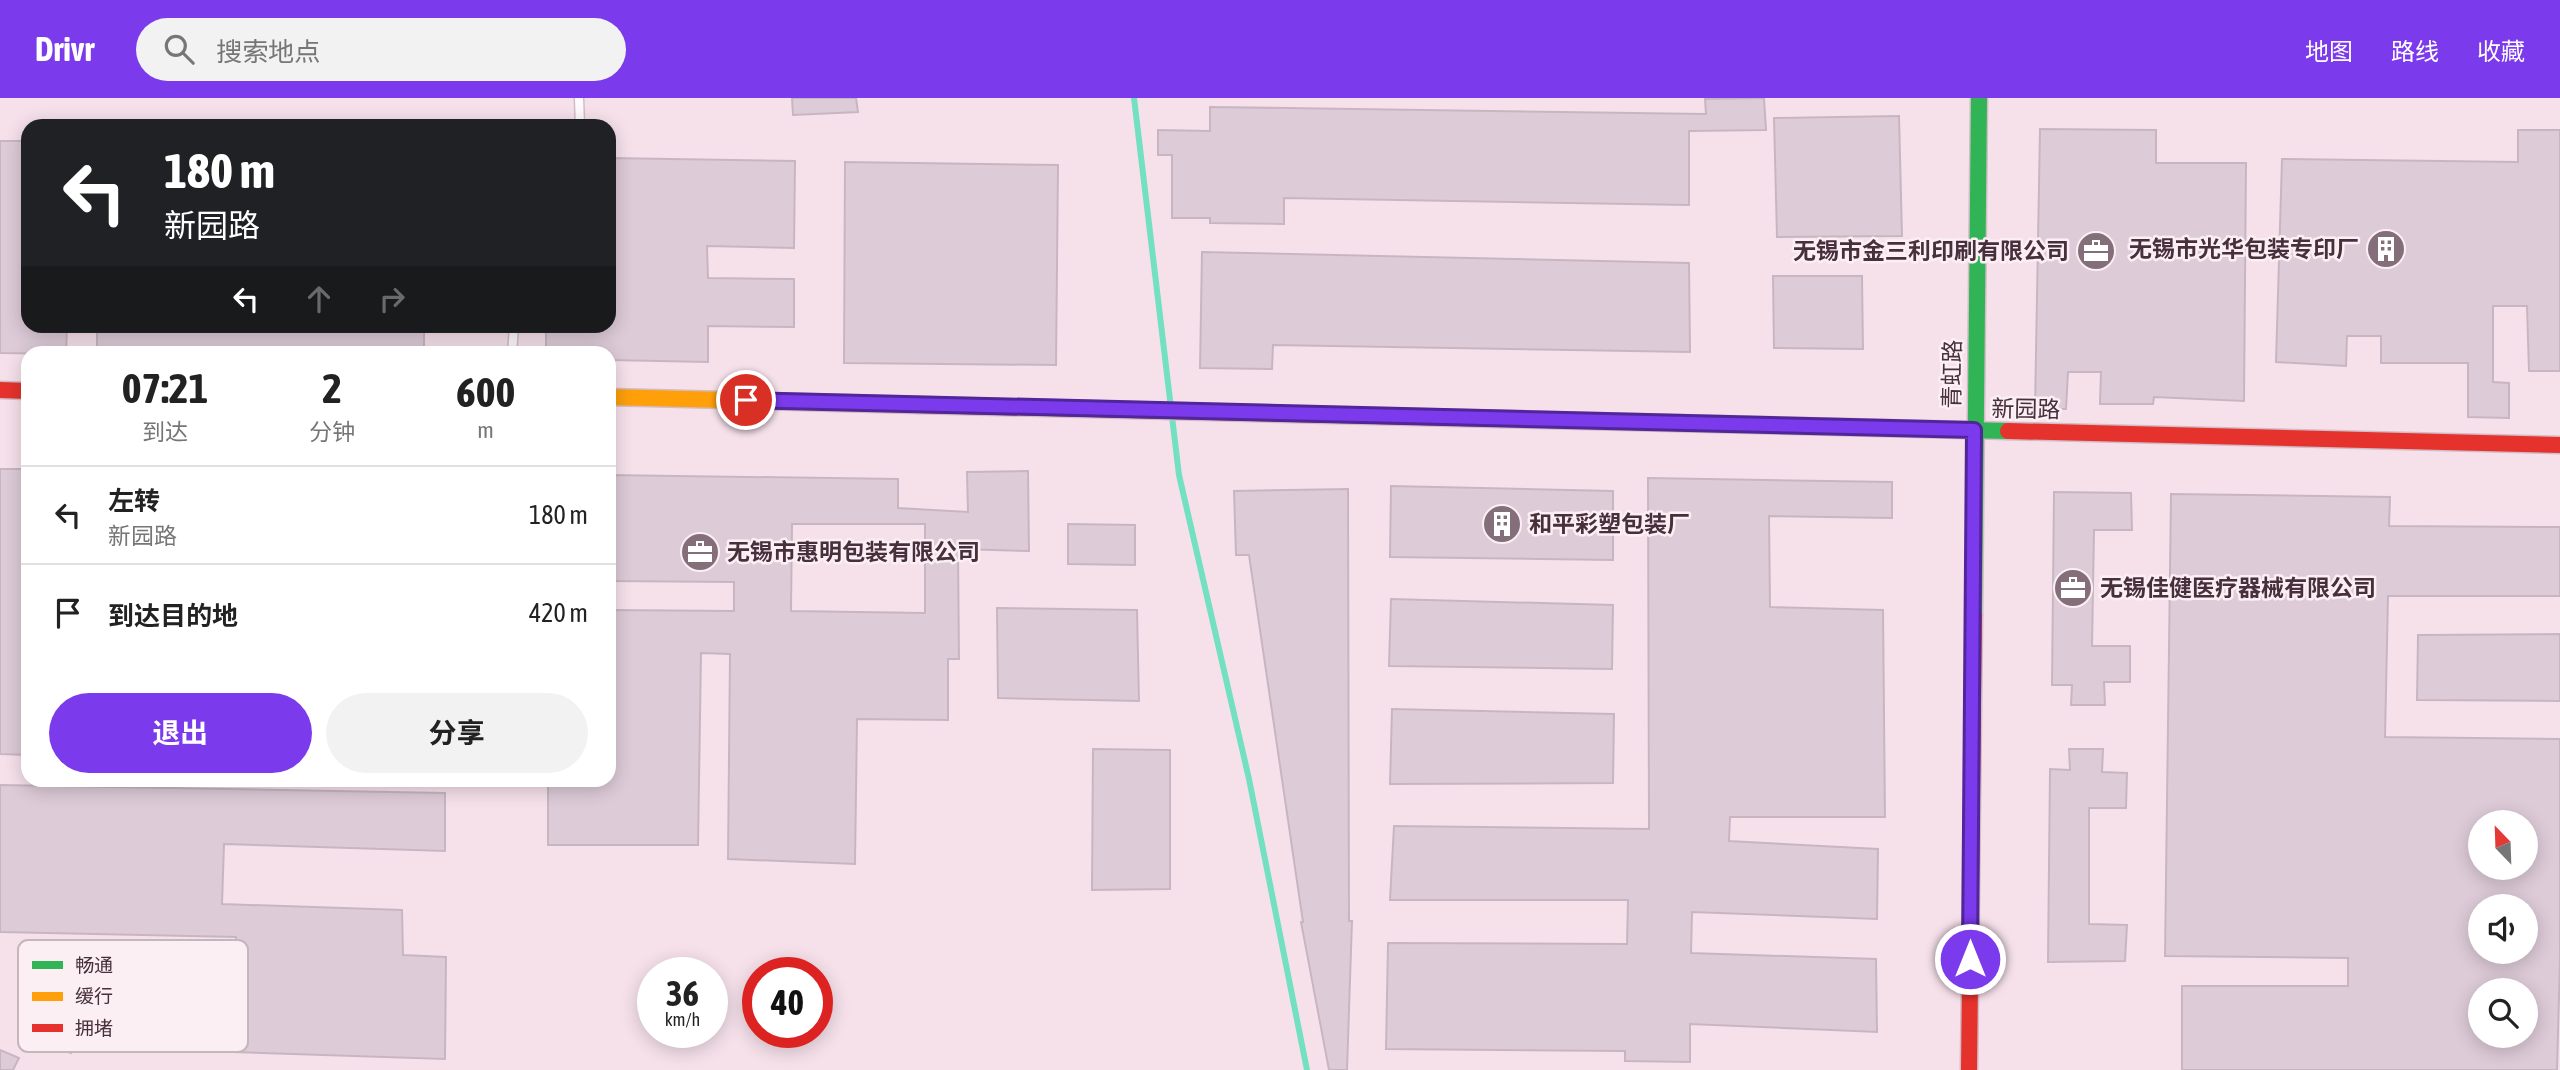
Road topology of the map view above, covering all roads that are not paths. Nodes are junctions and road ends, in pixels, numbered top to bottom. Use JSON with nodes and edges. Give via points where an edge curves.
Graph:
{"nodes":[{"id":1,"x":579,"y":98,"type":"edge"},
{"id":2,"x":1979,"y":98,"type":"edge"},
{"id":3,"x":580,"y":119,"type":"edge"},
{"id":4,"x":0,"y":390,"type":"edge"},
{"id":5,"x":21,"y":391,"type":"edge"},
{"id":6,"x":616,"y":397,"type":"edge"},
{"id":7,"x":1974,"y":430,"type":"junction"},
{"id":8,"x":2560,"y":446,"type":"edge"},
{"id":9,"x":1969,"y":1070,"type":"edge"}],
"edges":[{"from":1,"to":3,"type":"lane"},
{"from":2,"to":7,"type":"street","name":"青虹路"},
{"from":4,"to":5,"type":"street"},
{"from":6,"to":7,"type":"street","name":"新园路"},
{"from":7,"to":8,"type":"street","name":"新园路"},
{"from":7,"to":9,"type":"street","name":"青虹路"}]}
